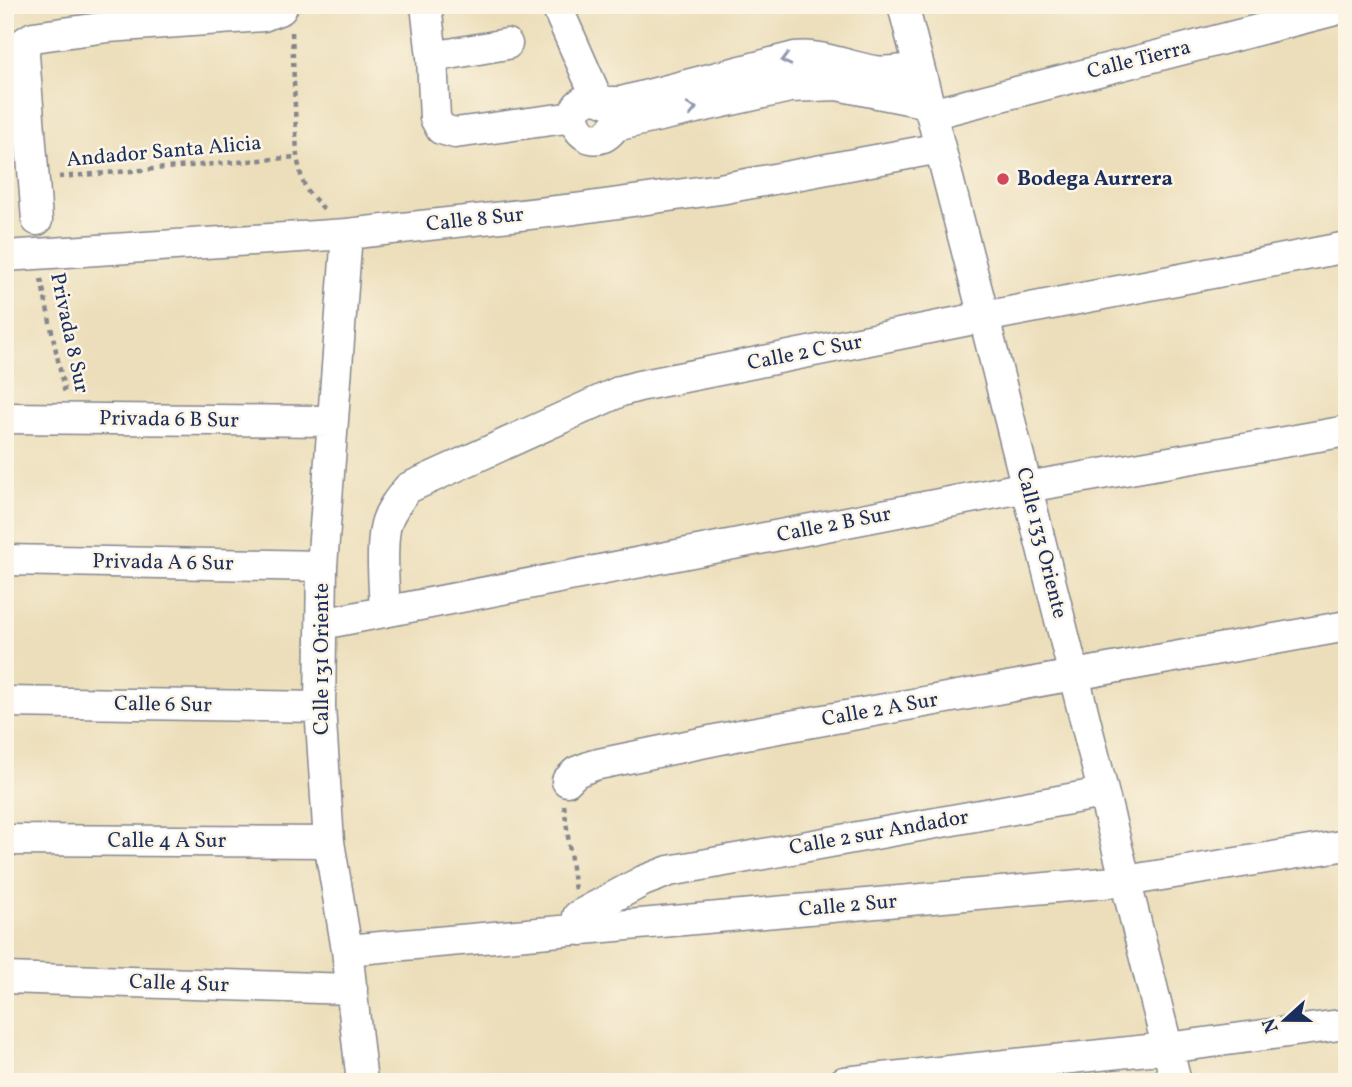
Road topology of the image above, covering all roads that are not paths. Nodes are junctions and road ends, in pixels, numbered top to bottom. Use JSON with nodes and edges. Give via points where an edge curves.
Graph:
{"nodes":[{"id":1,"x":426,"y":5,"type":"edge"},
{"id":2,"x":556,"y":5,"type":"edge"},
{"id":3,"x":903,"y":5,"type":"edge"},
{"id":4,"x":282,"y":7,"type":"edge"},
{"id":5,"x":1347,"y":7,"type":"edge"},
{"id":6,"x":1304,"y":11,"type":"edge"},
{"id":7,"x":98,"y":17,"type":"edge"},
{"id":8,"x":507,"y":44,"type":"dead end"},
{"id":9,"x":432,"y":57,"type":"junction"},
{"id":10,"x":919,"y":68,"type":"junction"},
{"id":11,"x":822,"y":71,"type":"junction"},
{"id":12,"x":597,"y":98,"type":"junction"},
{"id":13,"x":930,"y":108,"type":"junction"},
{"id":14,"x":576,"y":124,"type":"junction"},
{"id":15,"x":940,"y":148,"type":"junction"},
{"id":16,"x":37,"y":220,"type":"dead end"},
{"id":17,"x":347,"y":234,"type":"junction"},
{"id":18,"x":1347,"y":247,"type":"edge"},
{"id":19,"x":5,"y":256,"type":"edge"},
{"id":20,"x":984,"y":317,"type":"junction"},
{"id":21,"x":5,"y":418,"type":"edge"},
{"id":22,"x":332,"y":421,"type":"junction"},
{"id":23,"x":1347,"y":431,"type":"edge"},
{"id":24,"x":1027,"y":487,"type":"junction"},
{"id":25,"x":5,"y":561,"type":"edge"},
{"id":26,"x":322,"y":566,"type":"junction"},
{"id":27,"x":385,"y":611,"type":"junction"},
{"id":28,"x":322,"y":624,"type":"junction"},
{"id":29,"x":1347,"y":626,"type":"edge"},
{"id":30,"x":1073,"y":674,"type":"junction"},
{"id":31,"x":5,"y":702,"type":"edge"},
{"id":32,"x":320,"y":707,"type":"junction"},
{"id":33,"x":566,"y":781,"type":"road end"},
{"id":34,"x":1103,"y":793,"type":"junction"},
{"id":35,"x":5,"y":840,"type":"edge"},
{"id":36,"x":330,"y":842,"type":"junction"},
{"id":37,"x":1347,"y":845,"type":"edge"},
{"id":38,"x":1125,"y":881,"type":"junction"},
{"id":39,"x":580,"y":923,"type":"junction"},
{"id":40,"x":347,"y":950,"type":"junction"},
{"id":41,"x":5,"y":978,"type":"edge"},
{"id":42,"x":352,"y":989,"type":"junction"},
{"id":43,"x":1347,"y":1024,"type":"edge"},
{"id":44,"x":1167,"y":1048,"type":"junction"},
{"id":45,"x":362,"y":1082,"type":"edge"},
{"id":46,"x":844,"y":1082,"type":"edge"},
{"id":47,"x":1176,"y":1082,"type":"edge"}],
"edges":[{"from":1,"to":9,"type":"street"},
{"from":2,"to":12,"type":"street"},
{"from":3,"to":10,"type":"street","name":"Calle 133 Oriente"},
{"from":4,"to":7,"type":"street","via":[[263,16]]},
{"from":5,"to":6,"type":"street","name":"Calle Tierra"},
{"from":6,"to":13,"type":"street","name":"Calle Tierra"},
{"from":7,"to":16,"type":"street","via":[[25,42]]},
{"from":8,"to":9,"type":"street"},
{"from":9,"to":14,"type":"street","via":[[435,118],[441,129],[455,133]]},
{"from":10,"to":11,"type":"street"},
{"from":10,"to":13,"type":"street","name":"Calle 133 Oriente"},
{"from":11,"to":12,"type":"street","one_way":true,"via":[[808,56],[795,57],[621,102]]},
{"from":11,"to":13,"type":"street","via":[[837,85]]},
{"from":14,"to":11,"type":"street","one_way":true,"via":[[590,138],[598,138],[615,126],[790,87]]},
{"from":12,"to":14,"type":"street","via":[[576,109]]},
{"from":13,"to":15,"type":"street","name":"Calle 133 Oriente"},
{"from":15,"to":17,"type":"street","name":"Calle 8 Sur","via":[[720,189]]},
{"from":15,"to":20,"type":"street","name":"Calle 133 Oriente"},
{"from":17,"to":19,"type":"street","name":"Calle 8 Sur"},
{"from":17,"to":22,"type":"street","name":"Calle 131 Oriente"},
{"from":18,"to":20,"type":"street","name":"Calle 2 C Sur"},
{"from":20,"to":24,"type":"street","name":"Calle 133 Oriente"},
{"from":20,"to":27,"type":"street","name":"Calle 2 C Sur","via":[[621,391],[408,488],[387,520],[384,535]]},
{"from":21,"to":22,"type":"street","name":"Privada 6 B Sur"},
{"from":22,"to":26,"type":"street","name":"Calle 131 Oriente"},
{"from":23,"to":24,"type":"street","name":"Calle 2 B Sur"},
{"from":24,"to":27,"type":"street","name":"Calle 2 B Sur"},
{"from":24,"to":30,"type":"street","name":"Calle 133 Oriente"},
{"from":25,"to":26,"type":"street","name":"Privada A 6 Sur"},
{"from":26,"to":28,"type":"street","name":"Calle 131 Oriente"},
{"from":27,"to":28,"type":"street","name":"Calle 2 B Sur"},
{"from":28,"to":32,"type":"street","name":"Calle 131 Oriente"},
{"from":29,"to":30,"type":"street","name":"Calle 2 A Sur"},
{"from":30,"to":33,"type":"street","name":"Calle 2 A Sur","via":[[607,762],[576,772]]},
{"from":30,"to":34,"type":"street","name":"Calle 133 Oriente"},
{"from":31,"to":32,"type":"street","name":"Calle 6 Sur"},
{"from":32,"to":36,"type":"street","name":"Calle 131 Oriente"},
{"from":34,"to":38,"type":"street","name":"Calle 133 Oriente"},
{"from":34,"to":39,"type":"street","name":"Calle 2 sur Andador","via":[[669,871],[643,881]]},
{"from":35,"to":36,"type":"street","name":"Calle 4 A Sur"},
{"from":36,"to":40,"type":"street","name":"Calle 131 Oriente"},
{"from":37,"to":38,"type":"street","name":"Calle 2 Sur"},
{"from":38,"to":39,"type":"street","name":"Calle 2 Sur"},
{"from":38,"to":44,"type":"street","name":"Calle 133 Oriente"},
{"from":39,"to":40,"type":"street","name":"Calle 2 Sur"},
{"from":40,"to":42,"type":"street","name":"Calle 131 Oriente"},
{"from":41,"to":42,"type":"street","name":"Calle 4 Sur"},
{"from":42,"to":45,"type":"street","name":"Calle 131 Oriente"},
{"from":43,"to":44,"type":"street"},
{"from":44,"to":46,"type":"street"},
{"from":44,"to":47,"type":"street","name":"Calle 133 Oriente"}]}
